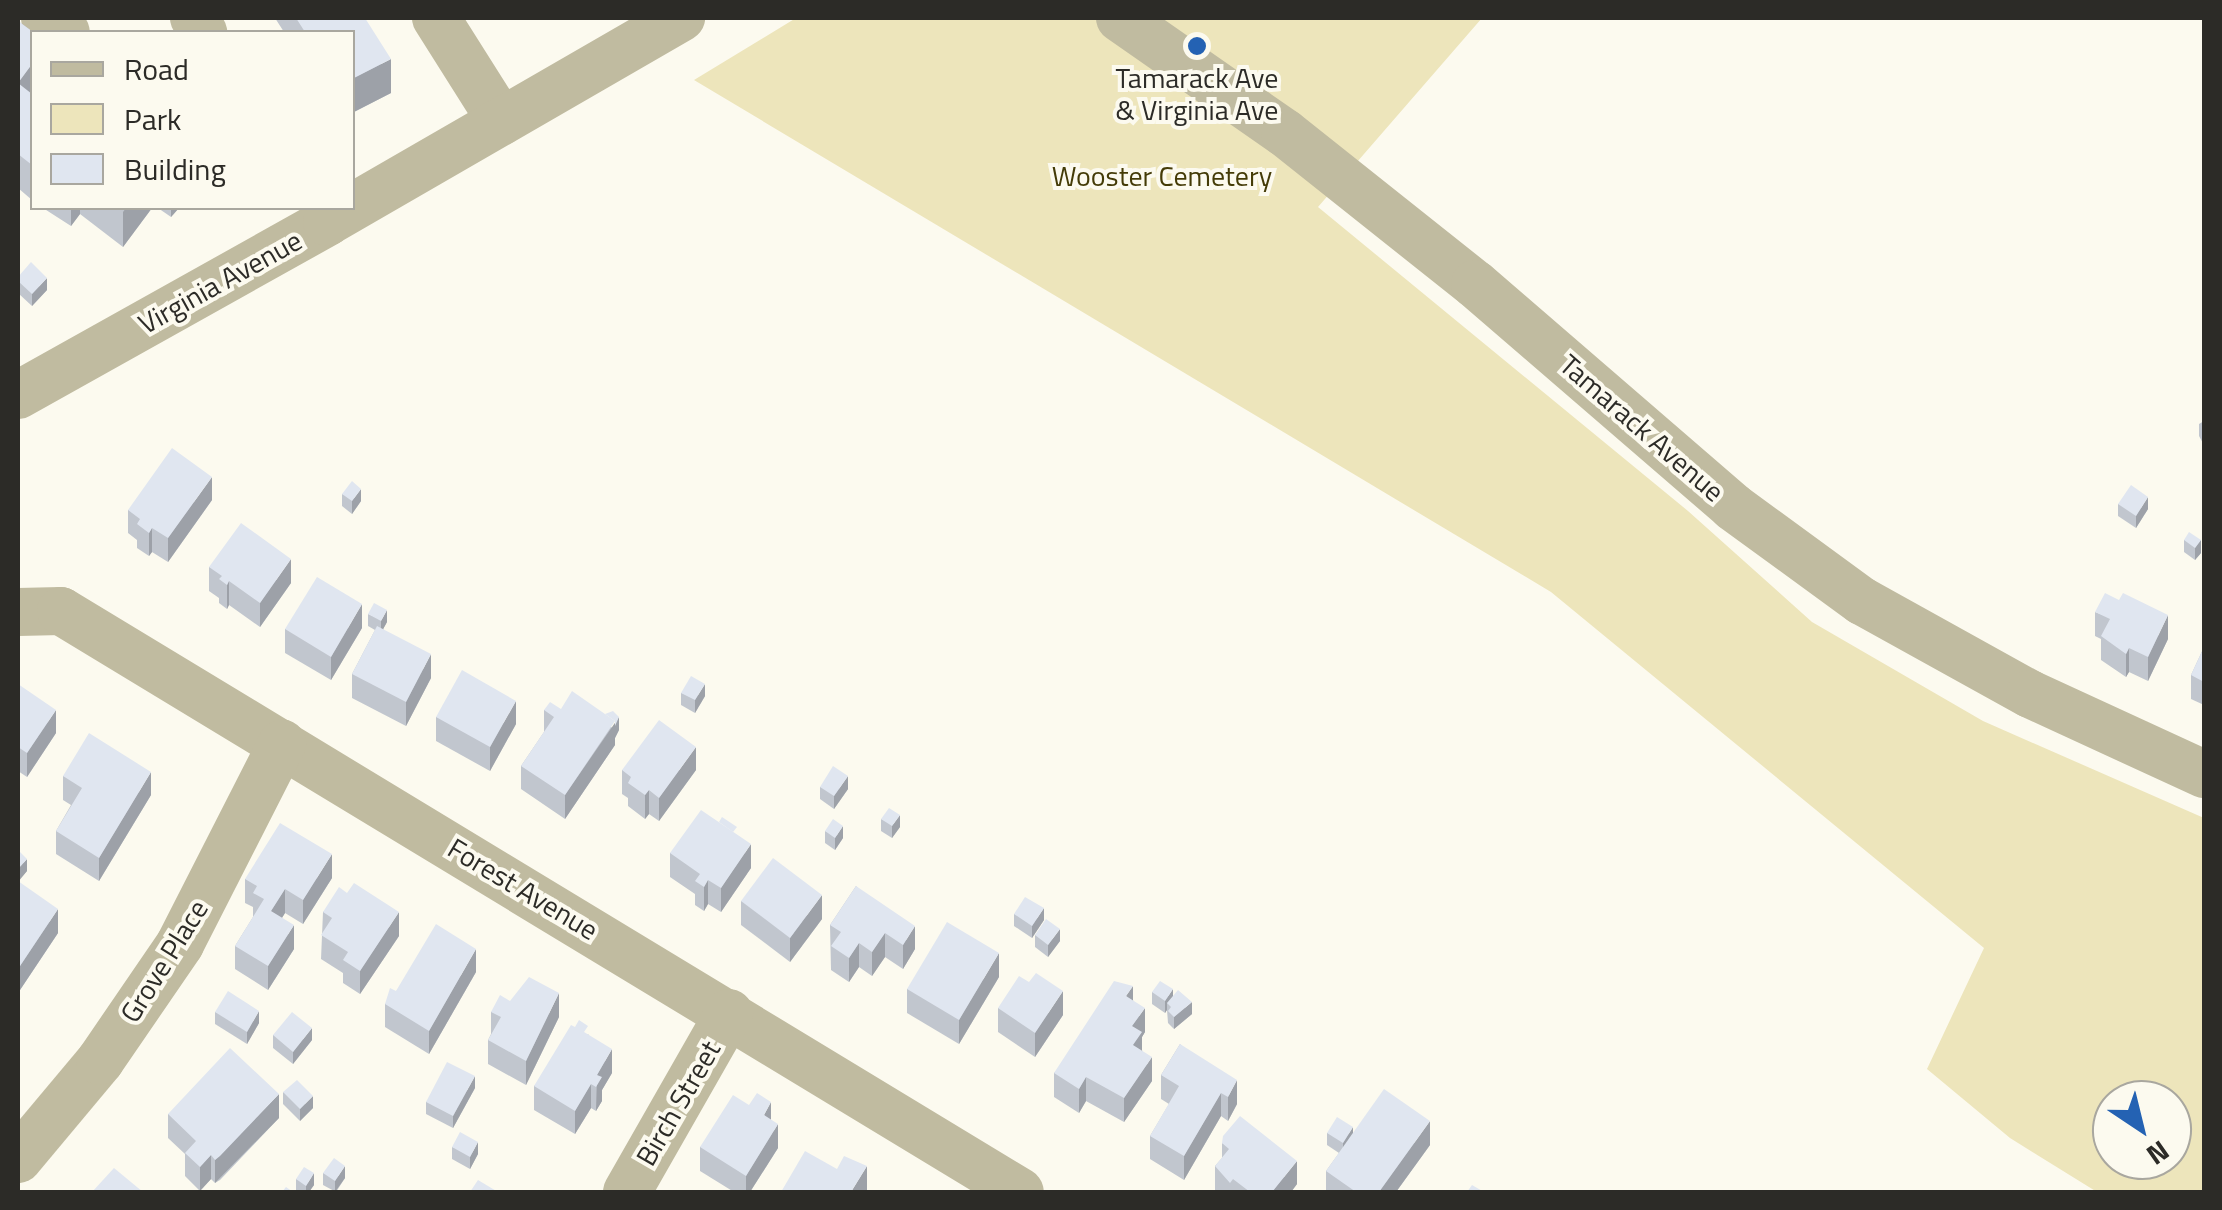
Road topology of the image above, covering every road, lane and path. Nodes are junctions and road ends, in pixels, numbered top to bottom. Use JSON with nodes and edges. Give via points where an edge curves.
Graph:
{"nodes":[{"id":1,"x":436,"y":18,"type":"edge"},
{"id":2,"x":680,"y":18,"type":"edge"},
{"id":3,"x":1120,"y":18,"type":"edge"},
{"id":4,"x":501,"y":121,"type":"junction"},
{"id":5,"x":355,"y":198,"type":"edge"},
{"id":6,"x":322,"y":215,"type":"edge"},
{"id":7,"x":18,"y":394,"type":"edge"},
{"id":8,"x":18,"y":612,"type":"edge"},
{"id":9,"x":282,"y":744,"type":"junction"},
{"id":10,"x":2204,"y":774,"type":"edge"},
{"id":11,"x":729,"y":1014,"type":"junction"},
{"id":12,"x":18,"y":1159,"type":"edge"},
{"id":13,"x":627,"y":1192,"type":"edge"},
{"id":14,"x":1020,"y":1192,"type":"edge"}],
"edges":[{"from":1,"to":4,"type":"street"},
{"from":2,"to":4,"type":"street","name":"Virginia Avenue"},
{"from":3,"to":10,"type":"street","name":"Tamarack Avenue","via":[[1299,144],[1475,284],[1734,507],[1862,601],[2030,694]]},
{"from":4,"to":5,"type":"street","name":"Virginia Avenue"},
{"from":6,"to":7,"type":"street","name":"Virginia Avenue"},
{"from":8,"to":9,"type":"street","name":"Forest Avenue","via":[[61,611]]},
{"from":9,"to":11,"type":"street","name":"Forest Avenue"},
{"from":9,"to":12,"type":"street","name":"Grove Place","via":[[180,944],[100,1061]]},
{"from":11,"to":13,"type":"street","name":"Birch Street"},
{"from":11,"to":14,"type":"street","name":"Forest Avenue"}]}
